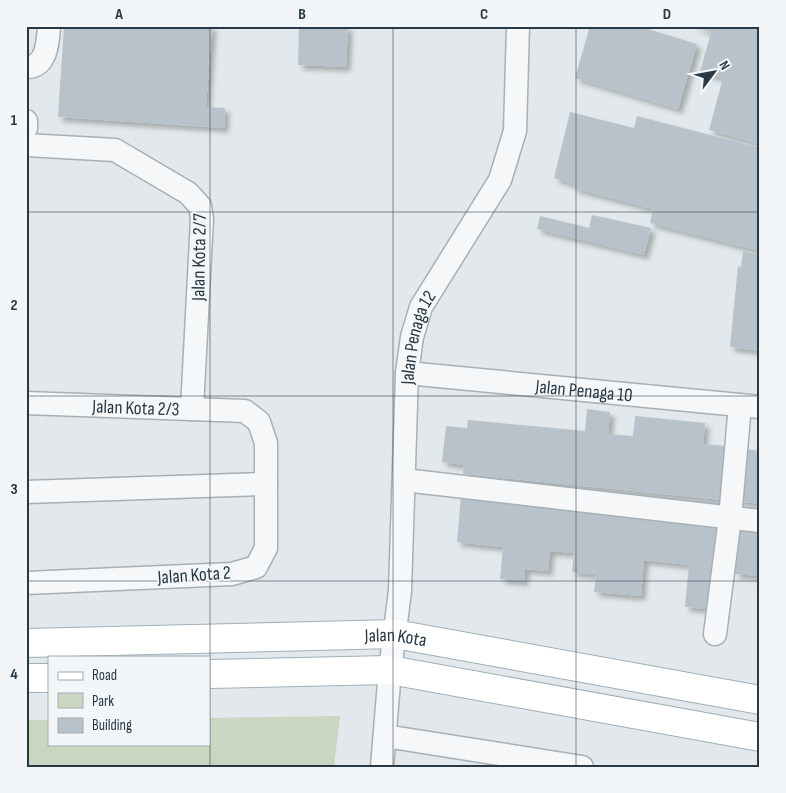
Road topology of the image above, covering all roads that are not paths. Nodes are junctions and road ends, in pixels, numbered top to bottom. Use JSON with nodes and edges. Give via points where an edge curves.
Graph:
{"nodes":[{"id":1,"x":49,"y":26,"type":"edge"},
{"id":2,"x":518,"y":26,"type":"edge"},
{"id":3,"x":34,"y":64,"type":"edge"},
{"id":4,"x":26,"y":121,"type":"edge"},
{"id":5,"x":26,"y":128,"type":"edge"},
{"id":6,"x":26,"y":144,"type":"edge"},
{"id":7,"x":407,"y":373,"type":"junction"},
{"id":8,"x":26,"y":403,"type":"edge"},
{"id":9,"x":750,"y":406,"type":"edge"},
{"id":10,"x":192,"y":409,"type":"junction"},
{"id":11,"x":245,"y":411,"type":"joint"},
{"id":12,"x":404,"y":480,"type":"junction"},
{"id":13,"x":266,"y":484,"type":"junction"},
{"id":14,"x":26,"y":492,"type":"edge"},
{"id":15,"x":730,"y":518,"type":"junction"},
{"id":16,"x":760,"y":521,"type":"edge"},
{"id":17,"x":26,"y":584,"type":"edge"},
{"id":18,"x":395,"y":634,"type":"junction"},
{"id":19,"x":716,"y":634,"type":"dead end"},
{"id":20,"x":26,"y":643,"type":"edge"},
{"id":21,"x":390,"y":670,"type":"junction"},
{"id":22,"x":210,"y":674,"type":"edge"},
{"id":23,"x":26,"y":678,"type":"edge"},
{"id":24,"x":48,"y":678,"type":"edge"},
{"id":25,"x":760,"y":700,"type":"edge"},
{"id":26,"x":385,"y":736,"type":"junction"},
{"id":27,"x":760,"y":737,"type":"edge"},
{"id":28,"x":382,"y":767,"type":"edge"},
{"id":29,"x":582,"y":767,"type":"edge"}],
"edges":[{"from":1,"to":3,"type":"street","via":[[47,48]]},
{"from":2,"to":7,"type":"street","name":"Jalan Penaga 12","via":[[515,132],[500,180],[421,307],[412,337]]},
{"from":4,"to":5,"type":"street"},
{"from":6,"to":10,"type":"street","name":"Jalan Kota 2/7","via":[[114,150],[188,193],[200,206],[202,219]]},
{"from":7,"to":9,"type":"street","name":"Jalan Penaga 10"},
{"from":7,"to":12,"type":"street","name":"Jalan Penaga 12"},
{"from":8,"to":10,"type":"street","name":"Jalan Kota 2/3"},
{"from":9,"to":15,"type":"street"},
{"from":10,"to":11,"type":"street","name":"Jalan Kota 2/3"},
{"from":11,"to":13,"type":"street","name":"Jalan Kota 2","via":[[259,422],[266,443]]},
{"from":12,"to":15,"type":"street"},
{"from":12,"to":18,"type":"street","name":"Jalan Penaga 12"},
{"from":13,"to":14,"type":"street"},
{"from":13,"to":17,"type":"street","name":"Jalan Kota 2","via":[[266,548],[256,566],[232,574]]},
{"from":15,"to":16,"type":"street"},
{"from":15,"to":19,"type":"street"},
{"from":18,"to":20,"type":"main road","name":"Jalan Kota"},
{"from":18,"to":21,"type":"street","name":"Jalan Penaga 12"},
{"from":18,"to":25,"type":"main road","name":"Jalan Kota"},
{"from":21,"to":22,"type":"main road","name":"Jalan Kota"},
{"from":21,"to":26,"type":"street","name":"Jalan Penaga 12"},
{"from":21,"to":27,"type":"main road","name":"Jalan Kota"},
{"from":23,"to":24,"type":"main road"},
{"from":26,"to":28,"type":"street","name":"Jalan Penaga 12"},
{"from":26,"to":29,"type":"street"}]}
